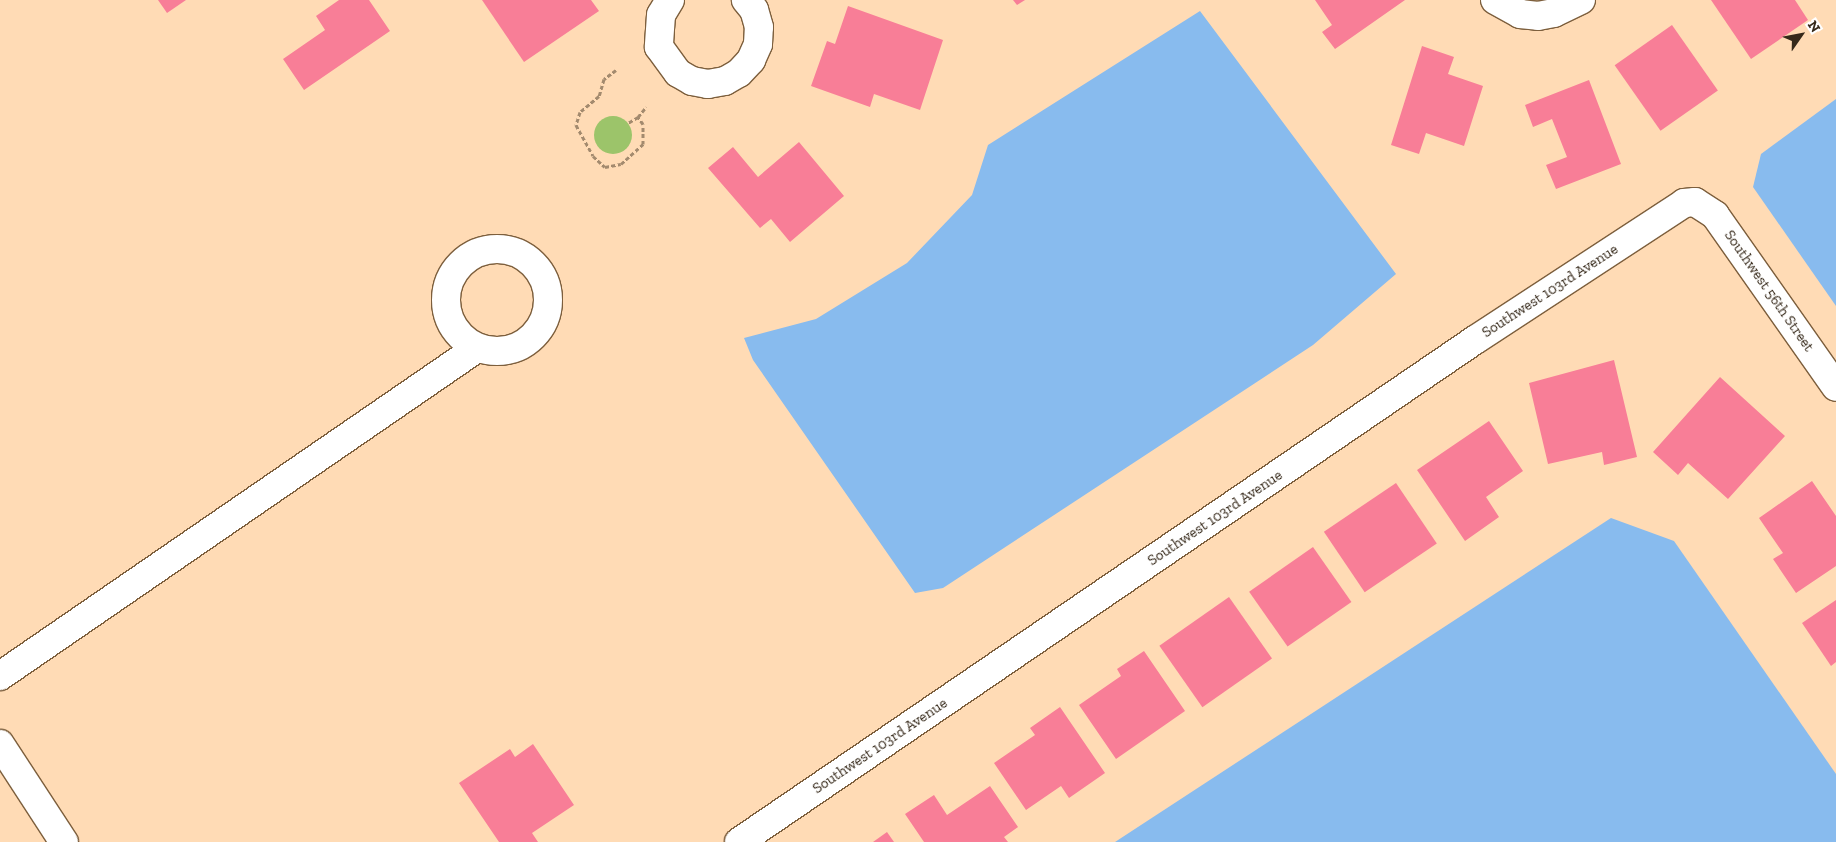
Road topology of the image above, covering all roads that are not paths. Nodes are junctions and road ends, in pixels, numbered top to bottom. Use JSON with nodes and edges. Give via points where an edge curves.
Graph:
{"nodes":[{"id":1,"x":670,"y":0,"type":"edge"},
{"id":2,"x":746,"y":0,"type":"edge"},
{"id":3,"x":1495,"y":0,"type":"edge"},
{"id":4,"x":1581,"y":0,"type":"edge"},
{"id":5,"x":1695,"y":202,"type":"joint"},
{"id":6,"x":477,"y":348,"type":"dead end"},
{"id":7,"x":1836,"y":387,"type":"edge"},
{"id":8,"x":0,"y":676,"type":"edge"},
{"id":9,"x":0,"y":744,"type":"edge"},
{"id":10,"x":64,"y":842,"type":"edge"},
{"id":11,"x":739,"y":842,"type":"edge"}],
"edges":[{"from":1,"to":2,"type":"street","via":[[661,15],[659,47],[678,73],[692,81],[708,84],[732,77],[751,60],[758,44],[759,27],[754,10]]},
{"from":3,"to":4,"type":"street","via":[[1510,11],[1527,16],[1554,13]]},
{"from":5,"to":7,"type":"street","name":"Southwest 56th Street","via":[[1715,216]]},
{"from":5,"to":11,"type":"street","name":"Southwest 103rd Avenue","via":[[1676,208],[1475,340]]},
{"from":6,"to":8,"type":"street"},
{"from":9,"to":10,"type":"street"}]}
